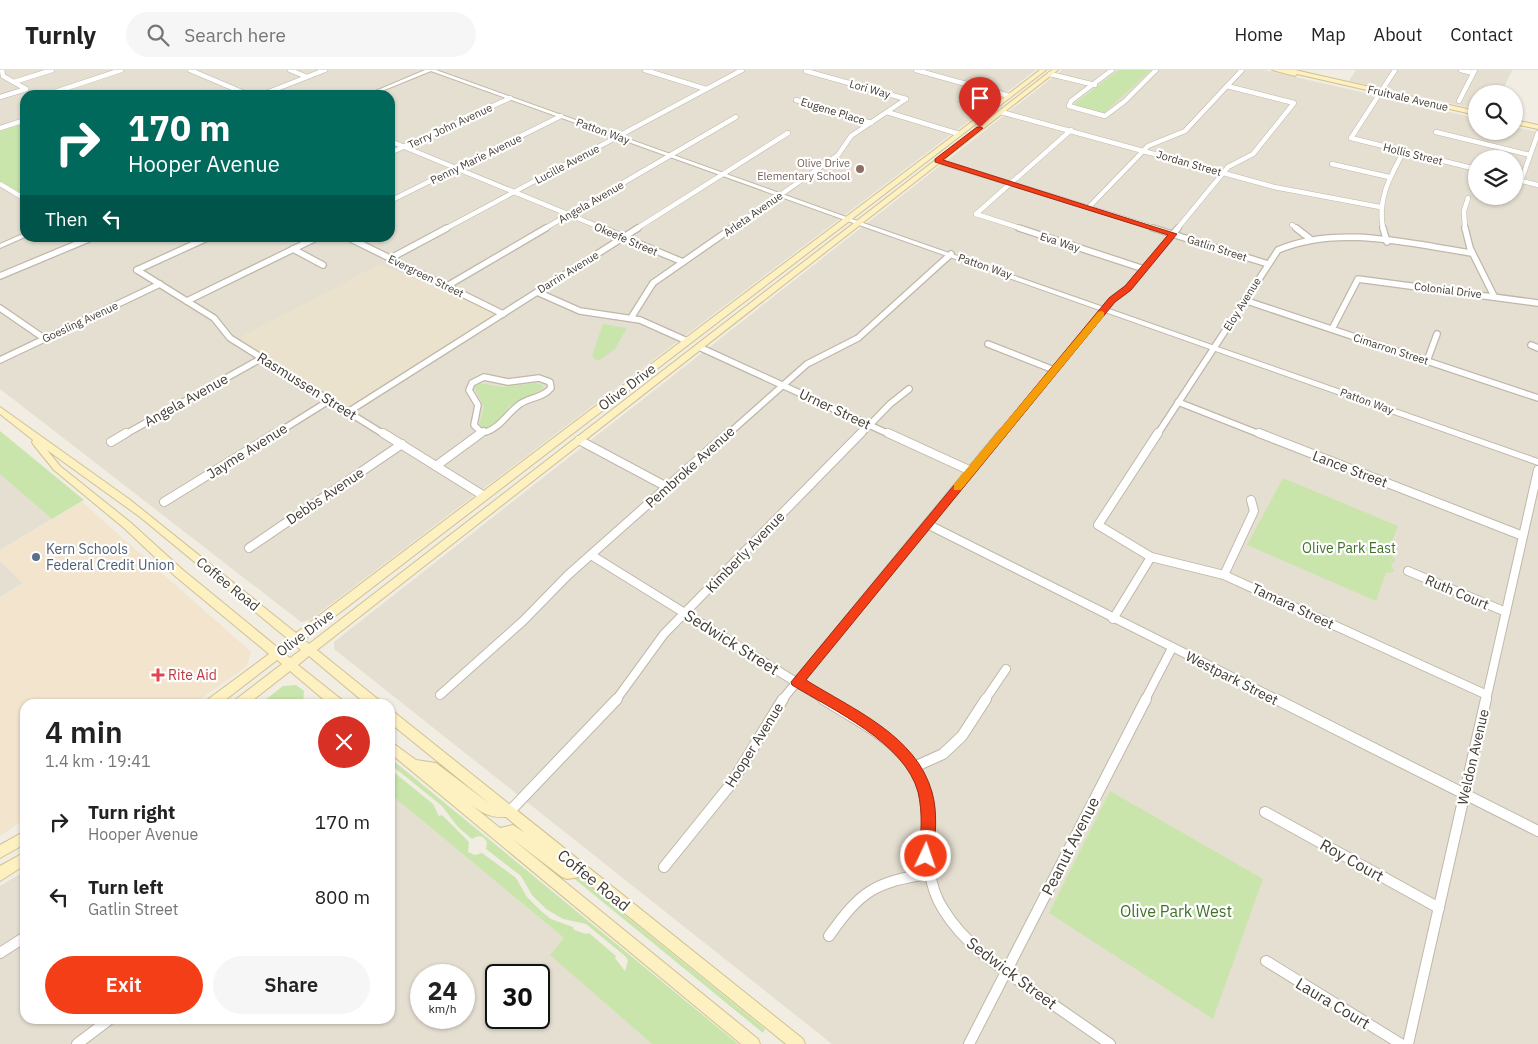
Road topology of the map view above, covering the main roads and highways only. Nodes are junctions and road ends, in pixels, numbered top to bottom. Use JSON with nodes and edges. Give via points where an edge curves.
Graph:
{"nodes":[{"id":1,"x":1276,"y":70,"type":"edge"},
{"id":2,"x":1288,"y":70,"type":"edge"},
{"id":3,"x":1049,"y":71,"type":"edge"},
{"id":4,"x":1340,"y":83,"type":"junction"},
{"id":5,"x":1009,"y":96,"type":"junction"},
{"id":6,"x":1468,"y":111,"type":"edge"},
{"id":7,"x":1001,"y":112,"type":"junction"},
{"id":8,"x":1523,"y":124,"type":"edge"},
{"id":9,"x":1538,"y":127,"type":"edge"},
{"id":10,"x":950,"y":140,"type":"junction"},
{"id":11,"x":938,"y":161,"type":"junction"},
{"id":12,"x":719,"y":317,"type":"junction"},
{"id":13,"x":687,"y":341,"type":"junction"},
{"id":14,"x":699,"y":347,"type":"junction"},
{"id":15,"x":662,"y":375,"type":"junction"},
{"id":16,"x":609,"y":400,"type":"junction"},
{"id":17,"x":0,"y":410,"type":"edge"},
{"id":18,"x":29,"y":434,"type":"junction"},
{"id":19,"x":579,"y":440,"type":"junction"},
{"id":20,"x":484,"y":496,"type":"junction"},
{"id":21,"x":449,"y":541,"type":"junction"},
{"id":22,"x":296,"y":640,"type":"junction"},
{"id":23,"x":309,"y":650,"type":"junction"},
{"id":24,"x":277,"y":654,"type":"junction"},
{"id":25,"x":289,"y":665,"type":"junction"},
{"id":26,"x":218,"y":699,"type":"edge"},
{"id":27,"x":245,"y":699,"type":"edge"},
{"id":28,"x":332,"y":699,"type":"edge"},
{"id":29,"x":369,"y":699,"type":"edge"},
{"id":30,"x":395,"y":720,"type":"edge"},
{"id":31,"x":395,"y":750,"type":"edge"},
{"id":32,"x":413,"y":765,"type":"junction"},
{"id":33,"x":510,"y":811,"type":"junction"},
{"id":34,"x":500,"y":834,"type":"junction"},
{"id":35,"x":20,"y":840,"type":"edge"},
{"id":36,"x":0,"y":852,"type":"edge"},
{"id":37,"x":20,"y":861,"type":"edge"},
{"id":38,"x":582,"y":870,"type":"junction"},
{"id":39,"x":0,"y":874,"type":"edge"},
{"id":40,"x":753,"y":1044,"type":"edge"},
{"id":41,"x":798,"y":1044,"type":"edge"}],
"edges":[{"from":1,"to":4,"type":"main road","name":"Fruitvale Avenue"},
{"from":2,"to":4,"type":"main road","name":"Fruitvale Avenue"},
{"from":3,"to":5,"type":"main road","name":"Olive Drive"},
{"from":3,"to":7,"type":"main road","name":"Olive Drive"},
{"from":4,"to":6,"type":"main road","name":"Fruitvale Avenue"},
{"from":5,"to":7,"type":"main road","via":[[1011,98]]},
{"from":5,"to":10,"type":"main road","name":"Olive Drive"},
{"from":7,"to":11,"type":"main road","name":"Olive Drive"},
{"from":8,"to":9,"type":"main road"},
{"from":10,"to":11,"type":"main road","via":[[952,144],[935,158]]},
{"from":10,"to":12,"type":"main road","name":"Olive Drive"},
{"from":11,"to":14,"type":"main road","name":"Olive Drive"},
{"from":12,"to":13,"type":"main road","name":"Olive Drive"},
{"from":12,"to":14,"type":"main road","via":[[719,324],[698,340],[696,344]]},
{"from":13,"to":15,"type":"main road","via":[[689,346]]},
{"from":13,"to":16,"type":"main road","name":"Olive Drive"},
{"from":14,"to":15,"type":"main road","name":"Olive Drive"},
{"from":15,"to":19,"type":"main road","name":"Olive Drive"},
{"from":16,"to":19,"type":"main road","via":[[579,432]]},
{"from":16,"to":20,"type":"main road","name":"Olive Drive"},
{"from":17,"to":18,"type":"main road","name":"Coffee Road"},
{"from":18,"to":22,"type":"main road","name":"Coffee Road","via":[[144,515]]},
{"from":18,"to":24,"type":"main road","name":"Coffee Road","via":[[57,468]]},
{"from":19,"to":21,"type":"main road","name":"Olive Drive"},
{"from":20,"to":21,"type":"main road","via":[[484,504]]},
{"from":20,"to":22,"type":"main road","name":"Olive Drive"},
{"from":21,"to":23,"type":"main road","name":"Olive Drive"},
{"from":22,"to":23,"type":"main road","name":"Coffee Road"},
{"from":22,"to":24,"type":"main road","name":"Olive Drive"},
{"from":23,"to":25,"type":"main road","name":"Olive Drive"},
{"from":23,"to":29,"type":"main road","name":"Coffee Road"},
{"from":24,"to":25,"type":"main road","name":"Coffee Road"},
{"from":24,"to":26,"type":"main road","name":"Olive Drive"},
{"from":25,"to":27,"type":"main road","name":"Olive Drive"},
{"from":25,"to":28,"type":"main road","name":"Coffee Road"},
{"from":30,"to":33,"type":"main road","name":"Coffee Road"},
{"from":31,"to":32,"type":"main road","name":"Coffee Road"},
{"from":32,"to":33,"type":"main road","via":[[432,767],[485,808],[494,812]]},
{"from":32,"to":34,"type":"main road","name":"Coffee Road"},
{"from":33,"to":38,"type":"main road","name":"Coffee Road"},
{"from":34,"to":38,"type":"main road","via":[[513,832],[522,836],[567,872]]},
{"from":34,"to":40,"type":"main road","name":"Coffee Road"},
{"from":35,"to":36,"type":"main road"},
{"from":37,"to":39,"type":"main road"},
{"from":38,"to":41,"type":"main road","name":"Coffee Road"}]}
